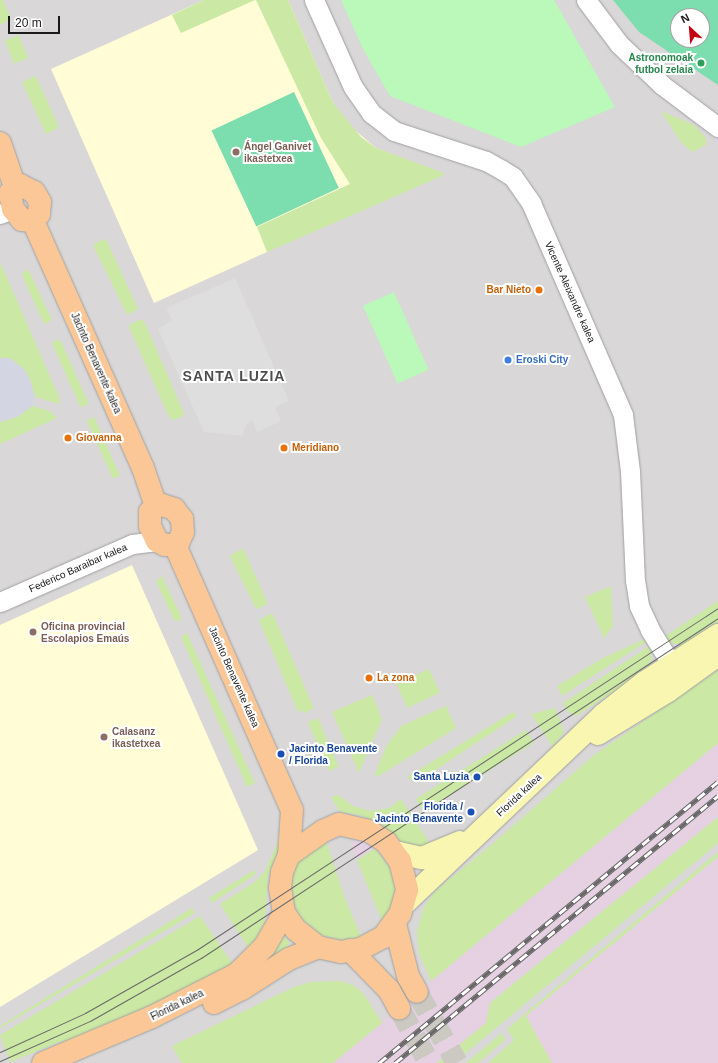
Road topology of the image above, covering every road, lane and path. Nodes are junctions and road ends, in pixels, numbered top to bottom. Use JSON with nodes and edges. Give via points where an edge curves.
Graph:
{"nodes":[{"id":1,"x":314,"y":0,"type":"edge"},
{"id":2,"x":586,"y":0,"type":"edge"},
{"id":3,"x":718,"y":127,"type":"edge"},
{"id":4,"x":0,"y":143,"type":"edge"},
{"id":5,"x":15,"y":187,"type":"junction"},
{"id":6,"x":7,"y":212,"type":"edge"},
{"id":7,"x":32,"y":221,"type":"junction"},
{"id":8,"x":156,"y":506,"type":"junction"},
{"id":9,"x":166,"y":543,"type":"junction"},
{"id":10,"x":0,"y":602,"type":"edge"},
{"id":11,"x":718,"y":635,"type":"edge"},
{"id":12,"x":718,"y":655,"type":"edge"},
{"id":13,"x":677,"y":674,"type":"junction"},
{"id":14,"x":292,"y":810,"type":"junction"},
{"id":15,"x":329,"y":828,"type":"junction"},
{"id":16,"x":478,"y":831,"type":"junction"},
{"id":17,"x":395,"y":852,"type":"junction"},
{"id":18,"x":289,"y":855,"type":"junction"},
{"id":19,"x":405,"y":902,"type":"junction"},
{"id":20,"x":284,"y":913,"type":"junction"},
{"id":21,"x":395,"y":924,"type":"junction"},
{"id":22,"x":318,"y":947,"type":"junction"},
{"id":23,"x":350,"y":950,"type":"junction"},
{"id":24,"x":417,"y":992,"type":"tunnel mouth"},
{"id":25,"x":399,"y":1008,"type":"tunnel mouth"},
{"id":26,"x":43,"y":1063,"type":"edge"},
{"id":27,"x":76,"y":1063,"type":"edge"}],
"edges":[{"from":1,"to":13,"type":"street","name":"Vicente Aleixandre kalea","via":[[353,87],[371,113],[394,131],[486,161],[513,177],[531,203],[623,415],[630,471],[635,580],[639,606]]},
{"from":2,"to":3,"type":"street","via":[[619,44],[657,80]]},
{"from":4,"to":5,"type":"main road"},
{"from":5,"to":6,"type":"main road"},
{"from":5,"to":7,"type":"main road","via":[[29,187],[38,196],[40,210]]},
{"from":6,"to":7,"type":"main road","via":[[22,220]]},
{"from":7,"to":8,"type":"main road","name":"Jacinto Benavente kalea","via":[[143,468]]},
{"from":8,"to":9,"type":"main road","via":[[150,512],[149,518]]},
{"from":8,"to":9,"type":"main road","via":[[168,506],[182,519],[183,532],[178,543]]},
{"from":9,"to":10,"type":"street","name":"Federico Baraibar kalea","via":[[132,544]]},
{"from":9,"to":14,"type":"main road","name":"Jacinto Benavente kalea"},
{"from":11,"to":13,"type":"main road"},
{"from":12,"to":13,"type":"main road"},
{"from":13,"to":16,"type":"main road","name":"Florida kalea","via":[[559,758]]},
{"from":14,"to":15,"type":"main road","via":[[305,820]]},
{"from":14,"to":18,"type":"main road","name":"Jacinto Benavente kalea"},
{"from":15,"to":17,"type":"main road","via":[[339,824],[361,828],[378,836]]},
{"from":15,"to":18,"type":"main road"},
{"from":16,"to":17,"type":"main road","name":"Florida kalea","via":[[432,856],[411,858]]},
{"from":16,"to":19,"type":"main road","name":"Florida kalea"},
{"from":17,"to":19,"type":"main road","via":[[404,873],[407,890]]},
{"from":18,"to":20,"type":"main road","via":[[280,881]]},
{"from":19,"to":21,"type":"main road"},
{"from":20,"to":22,"type":"main road","via":[[296,930]]},
{"from":20,"to":26,"type":"main road","name":"Florida kalea","via":[[257,956],[230,978],[118,1032]]},
{"from":21,"to":23,"type":"main road","via":[[383,937],[370,945]]},
{"from":21,"to":24,"type":"main road","via":[[408,976]]},
{"from":22,"to":23,"type":"main road","via":[[333,951]]},
{"from":22,"to":27,"type":"main road","name":"Florida kalea","via":[[289,959],[223,999]]},
{"from":23,"to":25,"type":"main road","via":[[389,990]]}]}
